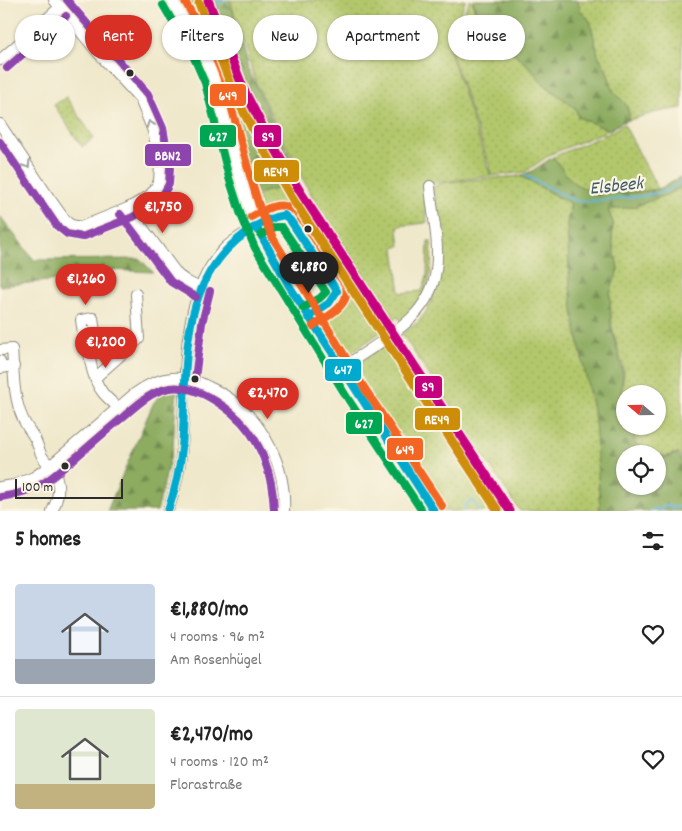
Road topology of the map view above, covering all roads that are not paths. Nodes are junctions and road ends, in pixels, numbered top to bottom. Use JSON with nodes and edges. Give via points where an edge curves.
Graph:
{"nodes":[{"id":1,"x":172,"y":0,"type":"edge"},
{"id":2,"x":56,"y":4,"type":"edge"},
{"id":3,"x":0,"y":60,"type":"edge"},
{"id":4,"x":0,"y":124,"type":"edge"},
{"id":5,"x":430,"y":186,"type":"dead end"},
{"id":6,"x":128,"y":208,"type":"junction"},
{"id":7,"x":256,"y":226,"type":"junction"},
{"id":8,"x":200,"y":288,"type":"junction"},
{"id":9,"x":136,"y":294,"type":"dead end"},
{"id":10,"x":88,"y":332,"type":"dead end"},
{"id":11,"x":0,"y":350,"type":"edge"},
{"id":12,"x":0,"y":362,"type":"edge"},
{"id":13,"x":14,"y":366,"type":"junction"},
{"id":14,"x":342,"y":368,"type":"junction"},
{"id":15,"x":95,"y":378,"type":"junction"},
{"id":16,"x":185,"y":378,"type":"junction"},
{"id":17,"x":118,"y":407,"type":"junction"},
{"id":18,"x":51,"y":465,"type":"junction"},
{"id":19,"x":0,"y":487,"type":"edge"},
{"id":20,"x":52,"y":511,"type":"edge"},
{"id":21,"x":168,"y":511,"type":"edge"},
{"id":22,"x":284,"y":511,"type":"edge"},
{"id":23,"x":434,"y":511,"type":"edge"}],
"edges":[{"from":1,"to":7,"type":"street","via":[[214,80]]},
{"from":2,"to":3,"type":"street"},
{"from":6,"to":2,"type":"street","one_way":true,"via":[[148,196],[159,181],[160,166],[153,131],[140,99]]},
{"from":4,"to":6,"type":"street","one_way":true,"via":[[71,225],[82,227]]},
{"from":5,"to":14,"type":"street","via":[[437,253],[433,286],[416,314],[404,325]]},
{"from":6,"to":8,"type":"street","via":[[178,275]]},
{"from":7,"to":8,"type":"street","via":[[225,248]]},
{"from":7,"to":14,"type":"street","via":[[288,284]]},
{"from":8,"to":16,"type":"street","via":[[189,335]]},
{"from":9,"to":15,"type":"street","via":[[139,339]]},
{"from":10,"to":15,"type":"street"},
{"from":11,"to":13,"type":"street","via":[[12,349]]},
{"from":12,"to":13,"type":"street","via":[[0,368]]},
{"from":13,"to":18,"type":"street","via":[[22,417],[36,440],[41,456]]},
{"from":14,"to":23,"type":"street"},
{"from":15,"to":17,"type":"street","via":[[103,393]]},
{"from":16,"to":17,"type":"street","via":[[146,385]]},
{"from":16,"to":21,"type":"street","via":[[178,476]]},
{"from":16,"to":22,"type":"street","via":[[219,391],[238,404],[256,425],[277,463],[285,496]]},
{"from":17,"to":18,"type":"street"},
{"from":18,"to":19,"type":"street","via":[[34,477]]},
{"from":18,"to":20,"type":"street","via":[[59,491]]}]}
